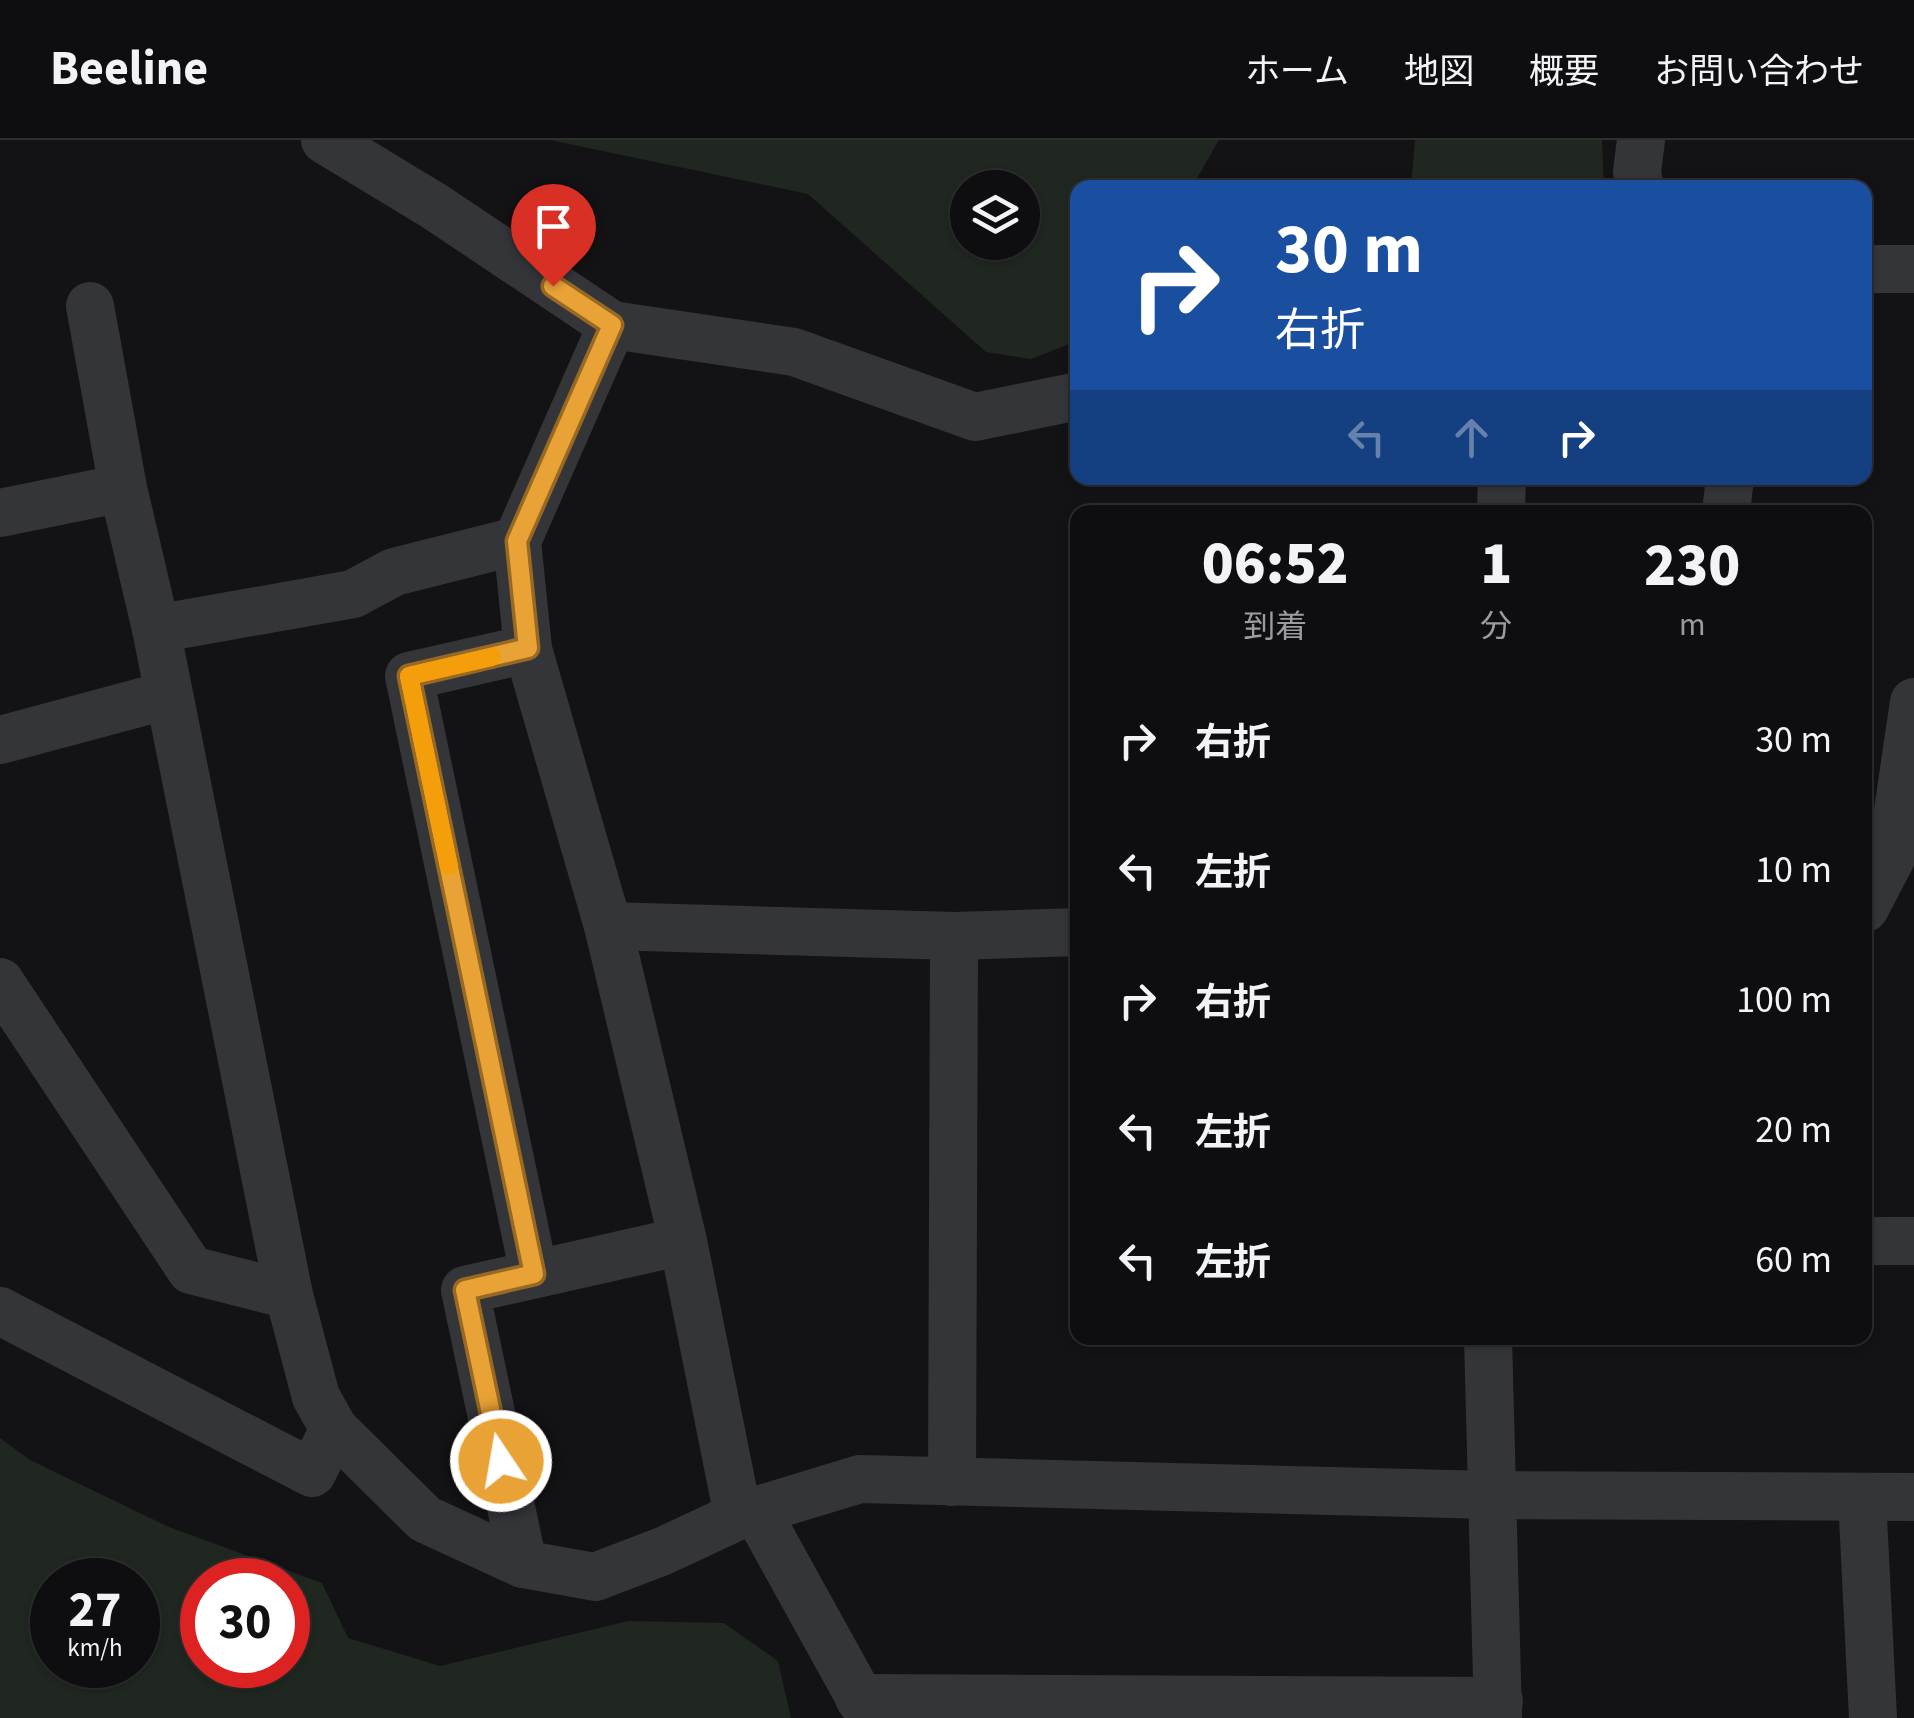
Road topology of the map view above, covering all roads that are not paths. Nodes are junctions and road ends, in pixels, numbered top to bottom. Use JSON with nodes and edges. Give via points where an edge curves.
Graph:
{"nodes":[{"id":1,"x":326,"y":140,"type":"edge"},
{"id":2,"x":1641,"y":140,"type":"edge"},
{"id":3,"x":1638,"y":180,"type":"edge"},
{"id":4,"x":1872,"y":268,"type":"edge"},
{"id":5,"x":1914,"y":270,"type":"edge"},
{"id":6,"x":90,"y":306,"type":"dead end"},
{"id":7,"x":612,"y":325,"type":"junction"},
{"id":8,"x":1070,"y":398,"type":"edge"},
{"id":9,"x":123,"y":488,"type":"junction"},
{"id":10,"x":0,"y":513,"type":"edge"},
{"id":11,"x":517,"y":541,"type":"junction"},
{"id":12,"x":156,"y":629,"type":"junction"},
{"id":13,"x":528,"y":648,"type":"junction"},
{"id":14,"x":168,"y":695,"type":"junction"},
{"id":15,"x":1914,"y":702,"type":"edge"},
{"id":16,"x":0,"y":740,"type":"edge"},
{"id":17,"x":1872,"y":895,"type":"edge"},
{"id":18,"x":608,"y":926,"type":"junction"},
{"id":19,"x":1070,"y":932,"type":"edge"},
{"id":20,"x":954,"y":936,"type":"junction"},
{"id":21,"x":0,"y":982,"type":"edge"},
{"id":22,"x":1872,"y":1240,"type":"edge"},
{"id":23,"x":682,"y":1241,"type":"junction"},
{"id":24,"x":1914,"y":1241,"type":"edge"},
{"id":25,"x":534,"y":1274,"type":"junction"},
{"id":26,"x":288,"y":1295,"type":"junction"},
{"id":27,"x":0,"y":1312,"type":"edge"},
{"id":28,"x":1488,"y":1345,"type":"edge"},
{"id":29,"x":334,"y":1429,"type":"junction"},
{"id":30,"x":952,"y":1482,"type":"junction"},
{"id":31,"x":1491,"y":1495,"type":"junction"},
{"id":32,"x":1862,"y":1497,"type":"junction"},
{"id":33,"x":1914,"y":1497,"type":"edge"},
{"id":34,"x":747,"y":1513,"type":"junction"},
{"id":35,"x":523,"y":1564,"type":"junction"},
{"id":36,"x":865,"y":1708,"type":"edge"},
{"id":37,"x":1498,"y":1710,"type":"edge"},
{"id":38,"x":1872,"y":1718,"type":"edge"}],
"edges":[{"from":1,"to":7,"type":"street"},
{"from":2,"to":3,"type":"street"},
{"from":4,"to":5,"type":"street"},
{"from":6,"to":9,"type":"street"},
{"from":7,"to":8,"type":"street","via":[[794,352],[976,417]]},
{"from":7,"to":11,"type":"street"},
{"from":9,"to":10,"type":"street"},
{"from":9,"to":12,"type":"street"},
{"from":11,"to":12,"type":"street","via":[[394,572],[353,594]]},
{"from":11,"to":13,"type":"street"},
{"from":12,"to":14,"type":"street"},
{"from":13,"to":18,"type":"street"},
{"from":13,"to":25,"type":"street","via":[[409,676]]},
{"from":14,"to":16,"type":"street"},
{"from":14,"to":26,"type":"street"},
{"from":15,"to":17,"type":"street","via":[[1891,858]]},
{"from":18,"to":20,"type":"street"},
{"from":18,"to":23,"type":"street"},
{"from":19,"to":20,"type":"street"},
{"from":20,"to":30,"type":"street"},
{"from":21,"to":26,"type":"street","via":[[191,1270]]},
{"from":22,"to":24,"type":"street"},
{"from":23,"to":25,"type":"street"},
{"from":23,"to":34,"type":"street"},
{"from":25,"to":35,"type":"street","via":[[465,1290]]},
{"from":26,"to":29,"type":"street","via":[[316,1397]]},
{"from":27,"to":29,"type":"street","via":[[312,1472]]},
{"from":28,"to":31,"type":"street"},
{"from":29,"to":35,"type":"street","via":[[425,1519]]},
{"from":30,"to":31,"type":"street"},
{"from":30,"to":34,"type":"street","via":[[860,1479]]},
{"from":31,"to":32,"type":"street"},
{"from":31,"to":37,"type":"street"},
{"from":32,"to":33,"type":"street"},
{"from":32,"to":38,"type":"street"},
{"from":34,"to":35,"type":"street","via":[[595,1578]]},
{"from":34,"to":36,"type":"street"},
{"from":36,"to":37,"type":"street"}]}
